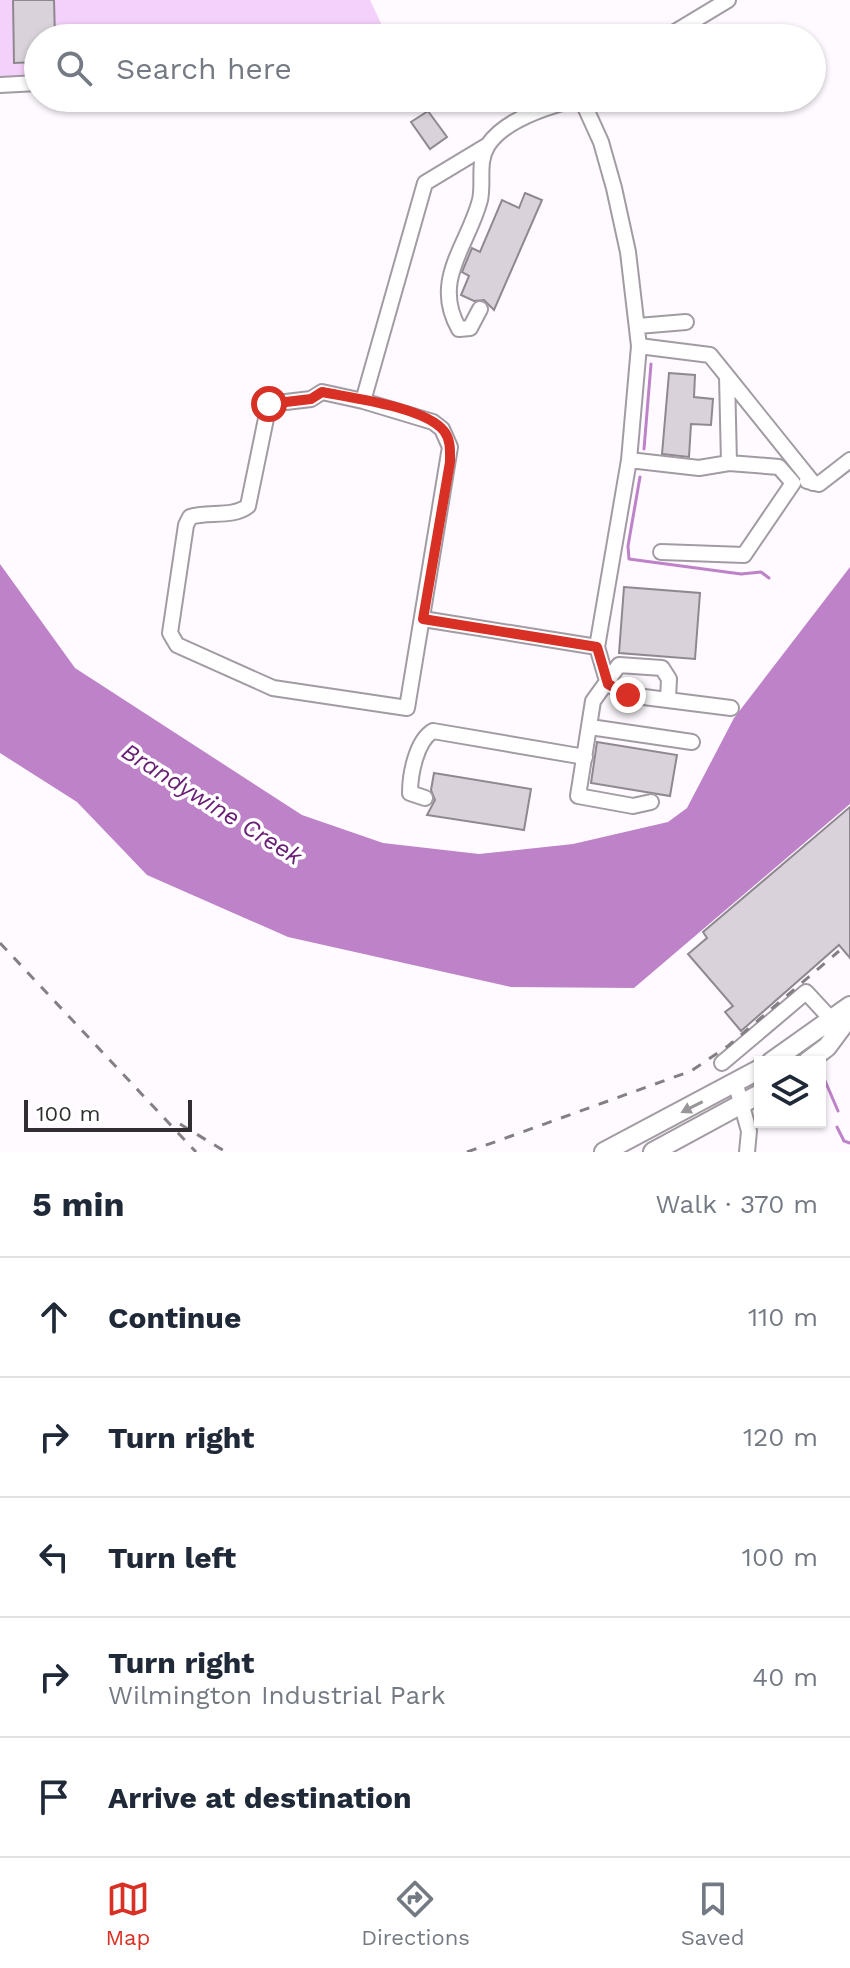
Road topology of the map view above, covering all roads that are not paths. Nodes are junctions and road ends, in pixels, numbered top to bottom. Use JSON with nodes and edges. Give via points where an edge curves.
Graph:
{"nodes":[{"id":1,"x":728,"y":0,"type":"edge"},
{"id":2,"x":688,"y":24,"type":"edge"},
{"id":3,"x":24,"y":84,"type":"edge"},
{"id":4,"x":0,"y":85,"type":"edge"},
{"id":5,"x":539,"y":112,"type":"edge"},
{"id":6,"x":587,"y":112,"type":"edge"},
{"id":7,"x":488,"y":145,"type":"junction"},
{"id":8,"x":480,"y":309,"type":"dead end"},
{"id":9,"x":686,"y":322,"type":"dead end"},
{"id":10,"x":638,"y":326,"type":"junction"},
{"id":11,"x":639,"y":346,"type":"junction"},
{"id":12,"x":727,"y":376,"type":"junction"},
{"id":13,"x":363,"y":401,"type":"junction"},
{"id":14,"x":629,"y":460,"type":"junction"},
{"id":15,"x":850,"y":460,"type":"edge"},
{"id":16,"x":729,"y":463,"type":"junction"},
{"id":17,"x":793,"y":483,"type":"junction"},
{"id":18,"x":813,"y":483,"type":"junction"},
{"id":19,"x":661,"y":552,"type":"dead end"},
{"id":20,"x":423,"y":619,"type":"junction"},
{"id":21,"x":597,"y":647,"type":"junction"},
{"id":22,"x":608,"y":684,"type":"junction"},
{"id":23,"x":668,"y":699,"type":"junction"},
{"id":24,"x":731,"y":708,"type":"dead end"},
{"id":25,"x":590,"y":727,"type":"junction"},
{"id":26,"x":692,"y":742,"type":"dead end"},
{"id":27,"x":585,"y":757,"type":"junction"},
{"id":28,"x":425,"y":798,"type":"dead end"},
{"id":29,"x":651,"y":802,"type":"dead end"},
{"id":30,"x":850,"y":1006,"type":"edge"},
{"id":31,"x":841,"y":1017,"type":"edge"},
{"id":32,"x":780,"y":1056,"type":"edge"},
{"id":33,"x":815,"y":1056,"type":"edge"},
{"id":34,"x":722,"y":1063,"type":"dead end"},
{"id":35,"x":754,"y":1073,"type":"edge"},
{"id":36,"x":736,"y":1085,"type":"junction"},
{"id":37,"x":754,"y":1098,"type":"edge"},
{"id":38,"x":742,"y":1105,"type":"junction"},
{"id":39,"x":604,"y":1152,"type":"edge"},
{"id":40,"x":653,"y":1152,"type":"edge"},
{"id":41,"x":747,"y":1152,"type":"edge"}],
"edges":[{"from":1,"to":2,"type":"street"},
{"from":3,"to":4,"type":"street"},
{"from":5,"to":7,"type":"street"},
{"from":6,"to":10,"type":"street","via":[[608,162]]},
{"from":7,"to":8,"type":"street","via":[[479,202],[447,290],[459,329],[470,328]]},
{"from":7,"to":13,"type":"street","via":[[425,183]]},
{"from":9,"to":10,"type":"street"},
{"from":10,"to":11,"type":"street"},
{"from":11,"to":12,"type":"street","via":[[710,355]]},
{"from":11,"to":14,"type":"street"},
{"from":12,"to":16,"type":"street"},
{"from":12,"to":18,"type":"street"},
{"from":13,"to":20,"type":"street","via":[[433,422],[450,447]]},
{"from":13,"to":20,"type":"street","via":[[322,392],[311,399],[269,404],[248,506],[198,514],[186,525],[170,633],[177,645],[273,688],[407,708]]},
{"from":14,"to":16,"type":"street","via":[[699,468]]},
{"from":14,"to":21,"type":"street"},
{"from":15,"to":18,"type":"street","via":[[819,484]]},
{"from":16,"to":17,"type":"street","via":[[779,467]]},
{"from":17,"to":18,"type":"street"},
{"from":17,"to":19,"type":"street","via":[[744,555]]},
{"from":20,"to":21,"type":"street"},
{"from":21,"to":22,"type":"street"},
{"from":22,"to":23,"type":"street","via":[[628,695]]},
{"from":22,"to":23,"type":"street","via":[[619,665],[662,668],[669,679]]},
{"from":22,"to":25,"type":"street","via":[[593,701]]},
{"from":23,"to":24,"type":"street"},
{"from":25,"to":26,"type":"street"},
{"from":25,"to":27,"type":"street"},
{"from":27,"to":28,"type":"street","via":[[433,731],[419,747],[410,785],[410,793]]},
{"from":27,"to":29,"type":"street","via":[[578,796],[633,806]]},
{"from":30,"to":31,"type":"main road"},
{"from":31,"to":32,"type":"main road"},
{"from":31,"to":33,"type":"main road","via":[[827,1047]]},
{"from":31,"to":34,"type":"street","via":[[806,992]]},
{"from":35,"to":36,"type":"main road"},
{"from":36,"to":38,"type":"street"},
{"from":36,"to":39,"type":"main road","one_way":true},
{"from":37,"to":38,"type":"main road"},
{"from":38,"to":40,"type":"main road"},
{"from":38,"to":41,"type":"street","via":[[749,1131]]}]}
